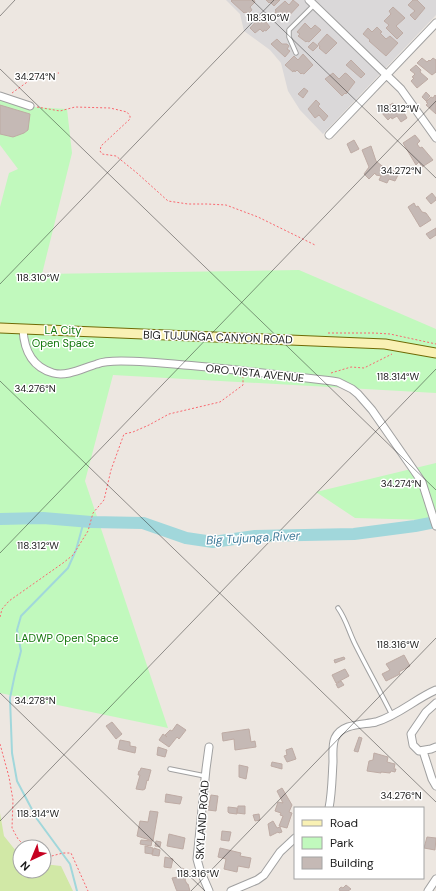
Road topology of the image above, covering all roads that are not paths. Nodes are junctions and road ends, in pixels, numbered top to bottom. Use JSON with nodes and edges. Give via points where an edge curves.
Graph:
{"nodes":[{"id":1,"x":310,"y":1,"type":"edge"},
{"id":2,"x":436,"y":23,"type":"edge"},
{"id":3,"x":296,"y":53,"type":"dead end"},
{"id":4,"x":386,"y":75,"type":"junction"},
{"id":5,"x":2,"y":96,"type":"edge"},
{"id":6,"x":30,"y":106,"type":"road end"},
{"id":7,"x":329,"y":135,"type":"dead end"},
{"id":8,"x":436,"y":138,"type":"edge"},
{"id":9,"x":0,"y":328,"type":"edge"},
{"id":10,"x":23,"y":329,"type":"junction"},
{"id":11,"x":436,"y":353,"type":"edge"},
{"id":12,"x":436,"y":526,"type":"edge"},
{"id":13,"x":338,"y":608,"type":"dead end"},
{"id":14,"x":436,"y":690,"type":"edge"},
{"id":15,"x":436,"y":703,"type":"edge"},
{"id":16,"x":392,"y":715,"type":"junction"},
{"id":17,"x":209,"y":747,"type":"dead end"},
{"id":18,"x":436,"y":747,"type":"edge"},
{"id":19,"x":423,"y":751,"type":"junction"},
{"id":20,"x":170,"y":769,"type":"dead end"},
{"id":21,"x":205,"y":776,"type":"junction"},
{"id":22,"x":436,"y":786,"type":"edge"},
{"id":23,"x":329,"y":807,"type":"edge"},
{"id":24,"x":294,"y":839,"type":"edge"},
{"id":25,"x":436,"y":879,"type":"edge"},
{"id":26,"x":209,"y":891,"type":"edge"},
{"id":27,"x":231,"y":891,"type":"edge"},
{"id":28,"x":428,"y":891,"type":"edge"}],
"edges":[{"from":1,"to":3,"type":"lane","via":[[290,30],[289,37]]},
{"from":1,"to":4,"type":"street"},
{"from":2,"to":4,"type":"street"},
{"from":4,"to":7,"type":"street"},
{"from":4,"to":8,"type":"street","via":[[406,95]]},
{"from":5,"to":6,"type":"street"},
{"from":9,"to":10,"type":"street","name":"BIG TUJUNGA CANYON ROAD"},
{"from":10,"to":11,"type":"street","name":"BIG TUJUNGA CANYON ROAD","via":[[385,344]]},
{"from":10,"to":12,"type":"street","name":"ORO VISTA AVENUE","via":[[25,345],[32,360],[54,374],[120,361],[244,370],[338,382],[352,389],[372,410],[422,482]]},
{"from":13,"to":16,"type":"lane"},
{"from":14,"to":16,"type":"street"},
{"from":15,"to":19,"type":"street","via":[[410,734],[416,749]]},
{"from":16,"to":23,"type":"street","via":[[339,732],[333,748]]},
{"from":17,"to":21,"type":"street","name":"SKYLAND ROAD"},
{"from":18,"to":19,"type":"street"},
{"from":19,"to":22,"type":"street"},
{"from":20,"to":21,"type":"lane"},
{"from":21,"to":26,"type":"street","name":"SKYLAND ROAD","via":[[197,859]]},
{"from":24,"to":27,"type":"street","via":[[280,852],[264,875]]},
{"from":25,"to":28,"type":"street"}]}
